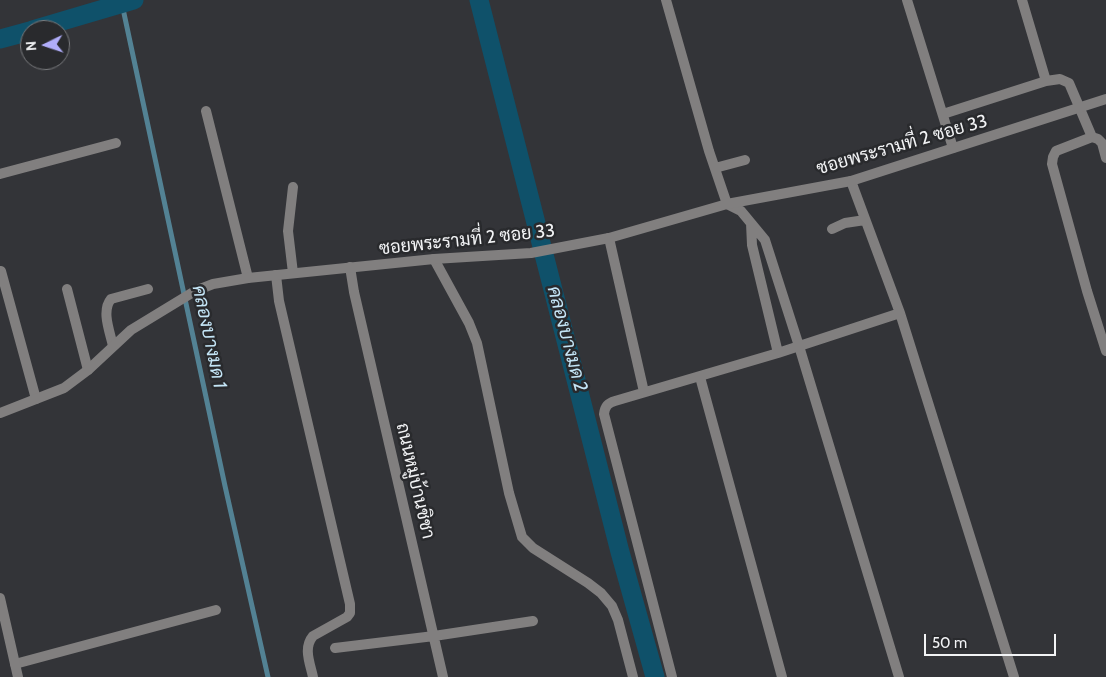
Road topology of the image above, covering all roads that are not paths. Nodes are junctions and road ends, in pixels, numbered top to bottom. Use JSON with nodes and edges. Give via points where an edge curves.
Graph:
{"nodes":[{"id":1,"x":666,"y":0,"type":"edge"},
{"id":2,"x":907,"y":0,"type":"edge"},
{"id":3,"x":1022,"y":0,"type":"edge"},
{"id":4,"x":1046,"y":81,"type":"junction"},
{"id":5,"x":1106,"y":99,"type":"edge"},
{"id":6,"x":1080,"y":108,"type":"junction"},
{"id":7,"x":206,"y":110,"type":"dead end"},
{"id":8,"x":943,"y":114,"type":"junction"},
{"id":9,"x":1092,"y":138,"type":"junction"},
{"id":10,"x":116,"y":144,"type":"dead end"},
{"id":11,"x":953,"y":148,"type":"junction"},
{"id":12,"x":1106,"y":158,"type":"edge"},
{"id":13,"x":745,"y":160,"type":"dead end"},
{"id":14,"x":715,"y":168,"type":"junction"},
{"id":15,"x":0,"y":174,"type":"edge"},
{"id":16,"x":851,"y":181,"type":"junction"},
{"id":17,"x":293,"y":186,"type":"dead end"},
{"id":18,"x":727,"y":204,"type":"junction"},
{"id":19,"x":865,"y":220,"type":"junction"},
{"id":20,"x":751,"y":223,"type":"junction"},
{"id":21,"x":832,"y":229,"type":"dead end"},
{"id":22,"x":609,"y":238,"type":"junction"},
{"id":23,"x":434,"y":259,"type":"junction"},
{"id":24,"x":350,"y":268,"type":"junction"},
{"id":25,"x":1,"y":271,"type":"edge"},
{"id":26,"x":293,"y":274,"type":"junction"},
{"id":27,"x":276,"y":275,"type":"junction"},
{"id":28,"x":248,"y":278,"type":"junction"},
{"id":29,"x":148,"y":288,"type":"dead end"},
{"id":30,"x":67,"y":289,"type":"dead end"},
{"id":31,"x":900,"y":313,"type":"junction"},
{"id":32,"x":113,"y":346,"type":"junction"},
{"id":33,"x":799,"y":346,"type":"junction"},
{"id":34,"x":1106,"y":351,"type":"edge"},
{"id":35,"x":778,"y":353,"type":"junction"},
{"id":36,"x":88,"y":370,"type":"junction"},
{"id":37,"x":700,"y":377,"type":"junction"},
{"id":38,"x":644,"y":392,"type":"junction"},
{"id":39,"x":36,"y":399,"type":"junction"},
{"id":40,"x":0,"y":413,"type":"edge"},
{"id":41,"x":0,"y":598,"type":"edge"},
{"id":42,"x":216,"y":610,"type":"dead end"},
{"id":43,"x":533,"y":621,"type":"dead end"},
{"id":44,"x":434,"y":636,"type":"junction"},
{"id":45,"x":335,"y":648,"type":"dead end"},
{"id":46,"x":15,"y":664,"type":"junction"},
{"id":47,"x":18,"y":677,"type":"edge"},
{"id":48,"x":313,"y":677,"type":"edge"},
{"id":49,"x":444,"y":677,"type":"edge"},
{"id":50,"x":633,"y":677,"type":"edge"},
{"id":51,"x":672,"y":677,"type":"edge"},
{"id":52,"x":782,"y":677,"type":"edge"},
{"id":53,"x":899,"y":677,"type":"edge"},
{"id":54,"x":1014,"y":677,"type":"edge"}],
"edges":[{"from":1,"to":14,"type":"street"},
{"from":2,"to":8,"type":"street"},
{"from":3,"to":4,"type":"street"},
{"from":4,"to":6,"type":"street","via":[[1060,79],[1069,83]]},
{"from":4,"to":8,"type":"street"},
{"from":5,"to":6,"type":"street","name":"ซอยพระรามที่ 2 ซอย 33"},
{"from":6,"to":9,"type":"street"},
{"from":6,"to":11,"type":"street","name":"ซอยพระรามที่ 2 ซอย 33"},
{"from":7,"to":28,"type":"street"},
{"from":8,"to":11,"type":"street"},
{"from":9,"to":12,"type":"street","via":[[1098,138],[1102,143]]},
{"from":9,"to":34,"type":"street","via":[[1056,151],[1052,164]]},
{"from":10,"to":15,"type":"street"},
{"from":11,"to":16,"type":"street","name":"ซอยพระรามที่ 2 ซอย 33"},
{"from":13,"to":14,"type":"street"},
{"from":14,"to":18,"type":"street"},
{"from":16,"to":18,"type":"street","name":"ซอยพระรามที่ 2 ซอย 33"},
{"from":16,"to":19,"type":"street"},
{"from":17,"to":26,"type":"street","via":[[288,231]]},
{"from":18,"to":20,"type":"street","via":[[741,211]]},
{"from":18,"to":22,"type":"street","name":"ซอยพระรามที่ 2 ซอย 33"},
{"from":19,"to":21,"type":"street","via":[[844,223]]},
{"from":19,"to":31,"type":"street"},
{"from":20,"to":33,"type":"street","via":[[765,240]]},
{"from":20,"to":35,"type":"street","via":[[752,245]]},
{"from":22,"to":23,"type":"street","name":"ซอยพระรามที่ 2 ซอย 33","via":[[531,253]]},
{"from":22,"to":38,"type":"street"},
{"from":23,"to":24,"type":"street","name":"ซอยพระรามที่ 2 ซอย 33"},
{"from":23,"to":50,"type":"street","via":[[477,343],[522,537],[533,548],[588,583],[612,606]]},
{"from":24,"to":26,"type":"street","name":"ซอยพระรามที่ 2 ซอย 33"},
{"from":24,"to":44,"type":"street","name":"ถนนหมู่บ้านชิชา"},
{"from":25,"to":39,"type":"street"},
{"from":26,"to":27,"type":"street","name":"ซอยพระรามที่ 2 ซอย 33"},
{"from":27,"to":28,"type":"street","name":"ซอยพระรามที่ 2 ซอย 33"},
{"from":27,"to":48,"type":"street","via":[[279,301],[350,604],[347,617],[309,641],[308,657]]},
{"from":28,"to":32,"type":"street","name":"ซอยพระรามที่ 2 ซอย 33","via":[[213,284],[195,291],[131,330]]},
{"from":29,"to":32,"type":"street","via":[[110,299],[106,304]]},
{"from":30,"to":36,"type":"street"},
{"from":31,"to":33,"type":"street"},
{"from":31,"to":54,"type":"street"},
{"from":32,"to":36,"type":"street","name":"ซอยพระรามที่ 2 ซอย 33"},
{"from":33,"to":35,"type":"street"},
{"from":33,"to":53,"type":"street"},
{"from":35,"to":37,"type":"street"},
{"from":36,"to":39,"type":"street","name":"ซอยพระรามที่ 2 ซอย 33","via":[[64,388]]},
{"from":37,"to":38,"type":"street"},
{"from":37,"to":52,"type":"street"},
{"from":38,"to":51,"type":"street","via":[[608,403],[604,414]]},
{"from":39,"to":40,"type":"street","name":"ซอยพระรามที่ 2 ซอย 33"},
{"from":41,"to":46,"type":"street"},
{"from":42,"to":46,"type":"street"},
{"from":43,"to":44,"type":"street"},
{"from":44,"to":45,"type":"street"},
{"from":44,"to":49,"type":"street","name":"ถนนหมู่บ้านชิชา"},
{"from":46,"to":47,"type":"street"}]}
